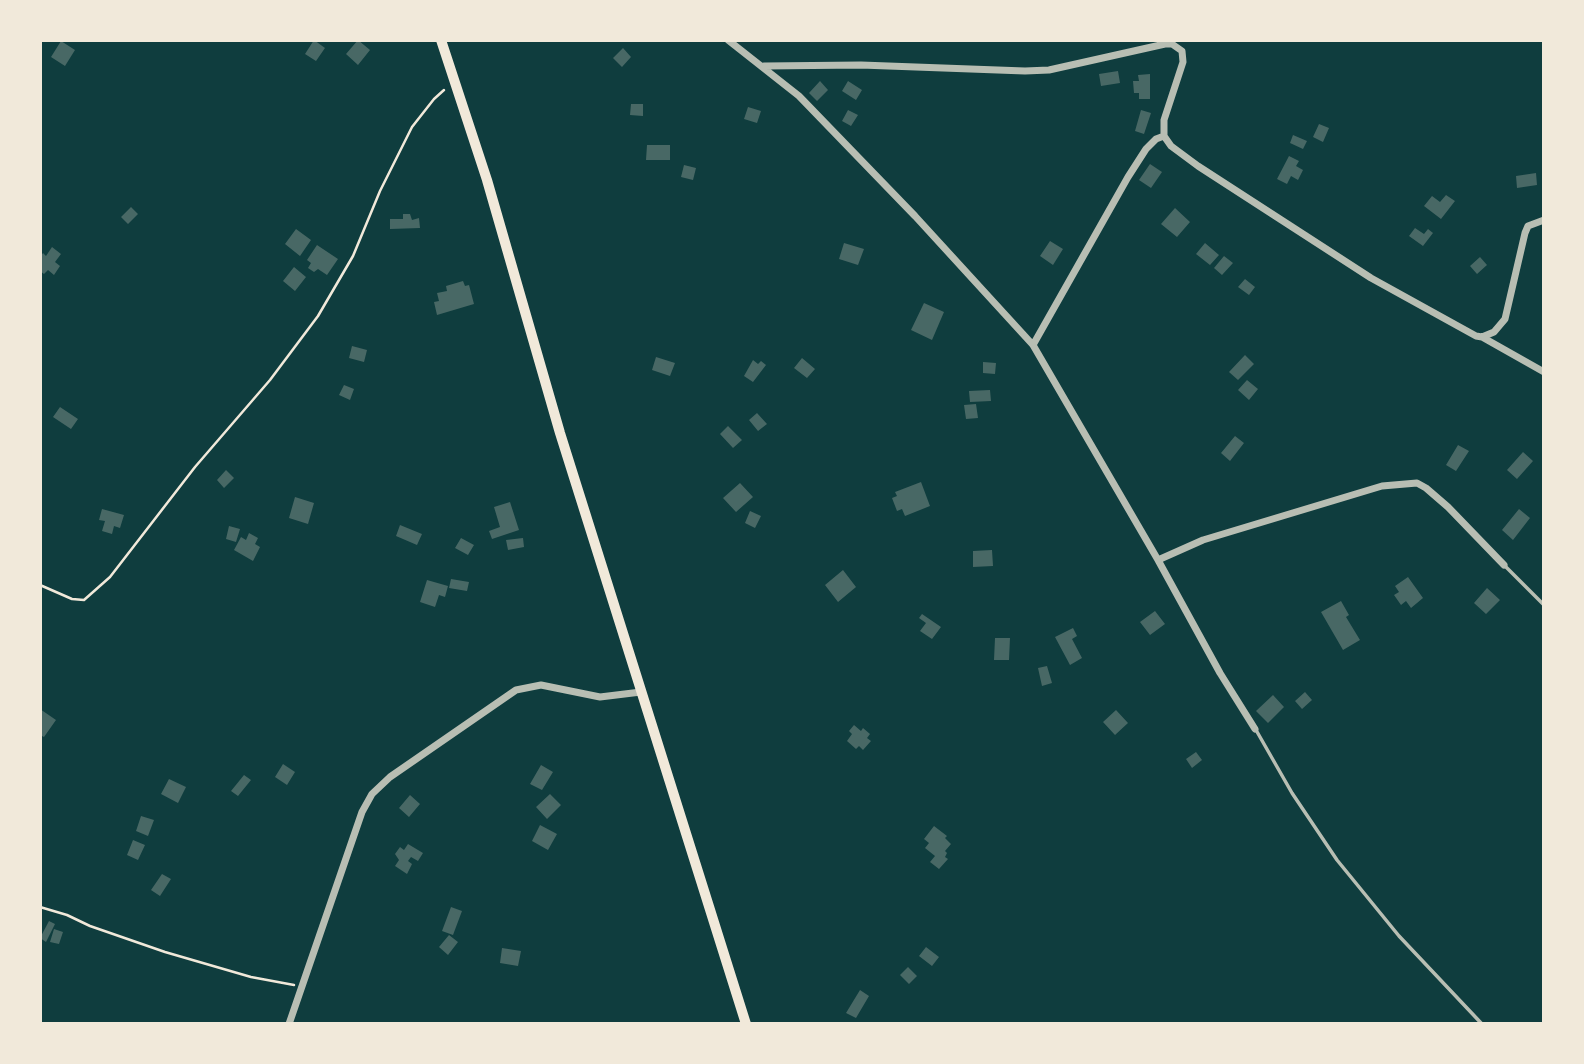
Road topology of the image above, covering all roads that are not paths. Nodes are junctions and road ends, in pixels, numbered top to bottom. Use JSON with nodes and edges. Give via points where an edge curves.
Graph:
{"nodes":[{"id":1,"x":441,"y":40,"type":"edge"},
{"id":2,"x":728,"y":40,"type":"edge"},
{"id":3,"x":763,"y":66,"type":"junction"},
{"id":4,"x":1164,"y":136,"type":"junction"},
{"id":5,"x":1544,"y":220,"type":"edge"},
{"id":6,"x":1482,"y":337,"type":"junction"},
{"id":7,"x":1033,"y":345,"type":"junction"},
{"id":8,"x":1544,"y":372,"type":"edge"},
{"id":9,"x":1158,"y":560,"type":"junction"},
{"id":10,"x":1504,"y":565,"type":"joint"},
{"id":11,"x":1544,"y":605,"type":"edge"},
{"id":12,"x":641,"y":692,"type":"junction"},
{"id":13,"x":1255,"y":729,"type":"joint"},
{"id":14,"x":289,"y":1024,"type":"edge"},
{"id":15,"x":746,"y":1024,"type":"edge"},
{"id":16,"x":1482,"y":1024,"type":"edge"}],
"edges":[{"from":1,"to":12,"type":"main road"},
{"from":2,"to":3,"type":"street"},
{"from":3,"to":4,"type":"street","via":[[1049,70],[1172,44],[1182,51],[1183,62],[1164,120]]},
{"from":3,"to":7,"type":"street","via":[[872,171]]},
{"from":4,"to":6,"type":"street","via":[[1198,166],[1371,278]]},
{"from":4,"to":7,"type":"street","via":[[1146,149],[1128,177]]},
{"from":5,"to":6,"type":"street","via":[[1528,226],[1525,233],[1505,318],[1494,332]]},
{"from":6,"to":8,"type":"street"},
{"from":7,"to":9,"type":"street"},
{"from":9,"to":10,"type":"street","via":[[1203,540],[1382,486],[1417,483],[1448,507]]},
{"from":9,"to":13,"type":"street"},
{"from":10,"to":11,"type":"lane"},
{"from":12,"to":14,"type":"street","via":[[600,697],[541,685],[516,690],[390,776],[372,793],[362,812]]},
{"from":12,"to":15,"type":"main road"},
{"from":13,"to":16,"type":"lane","via":[[1337,860],[1399,936]]}]}
